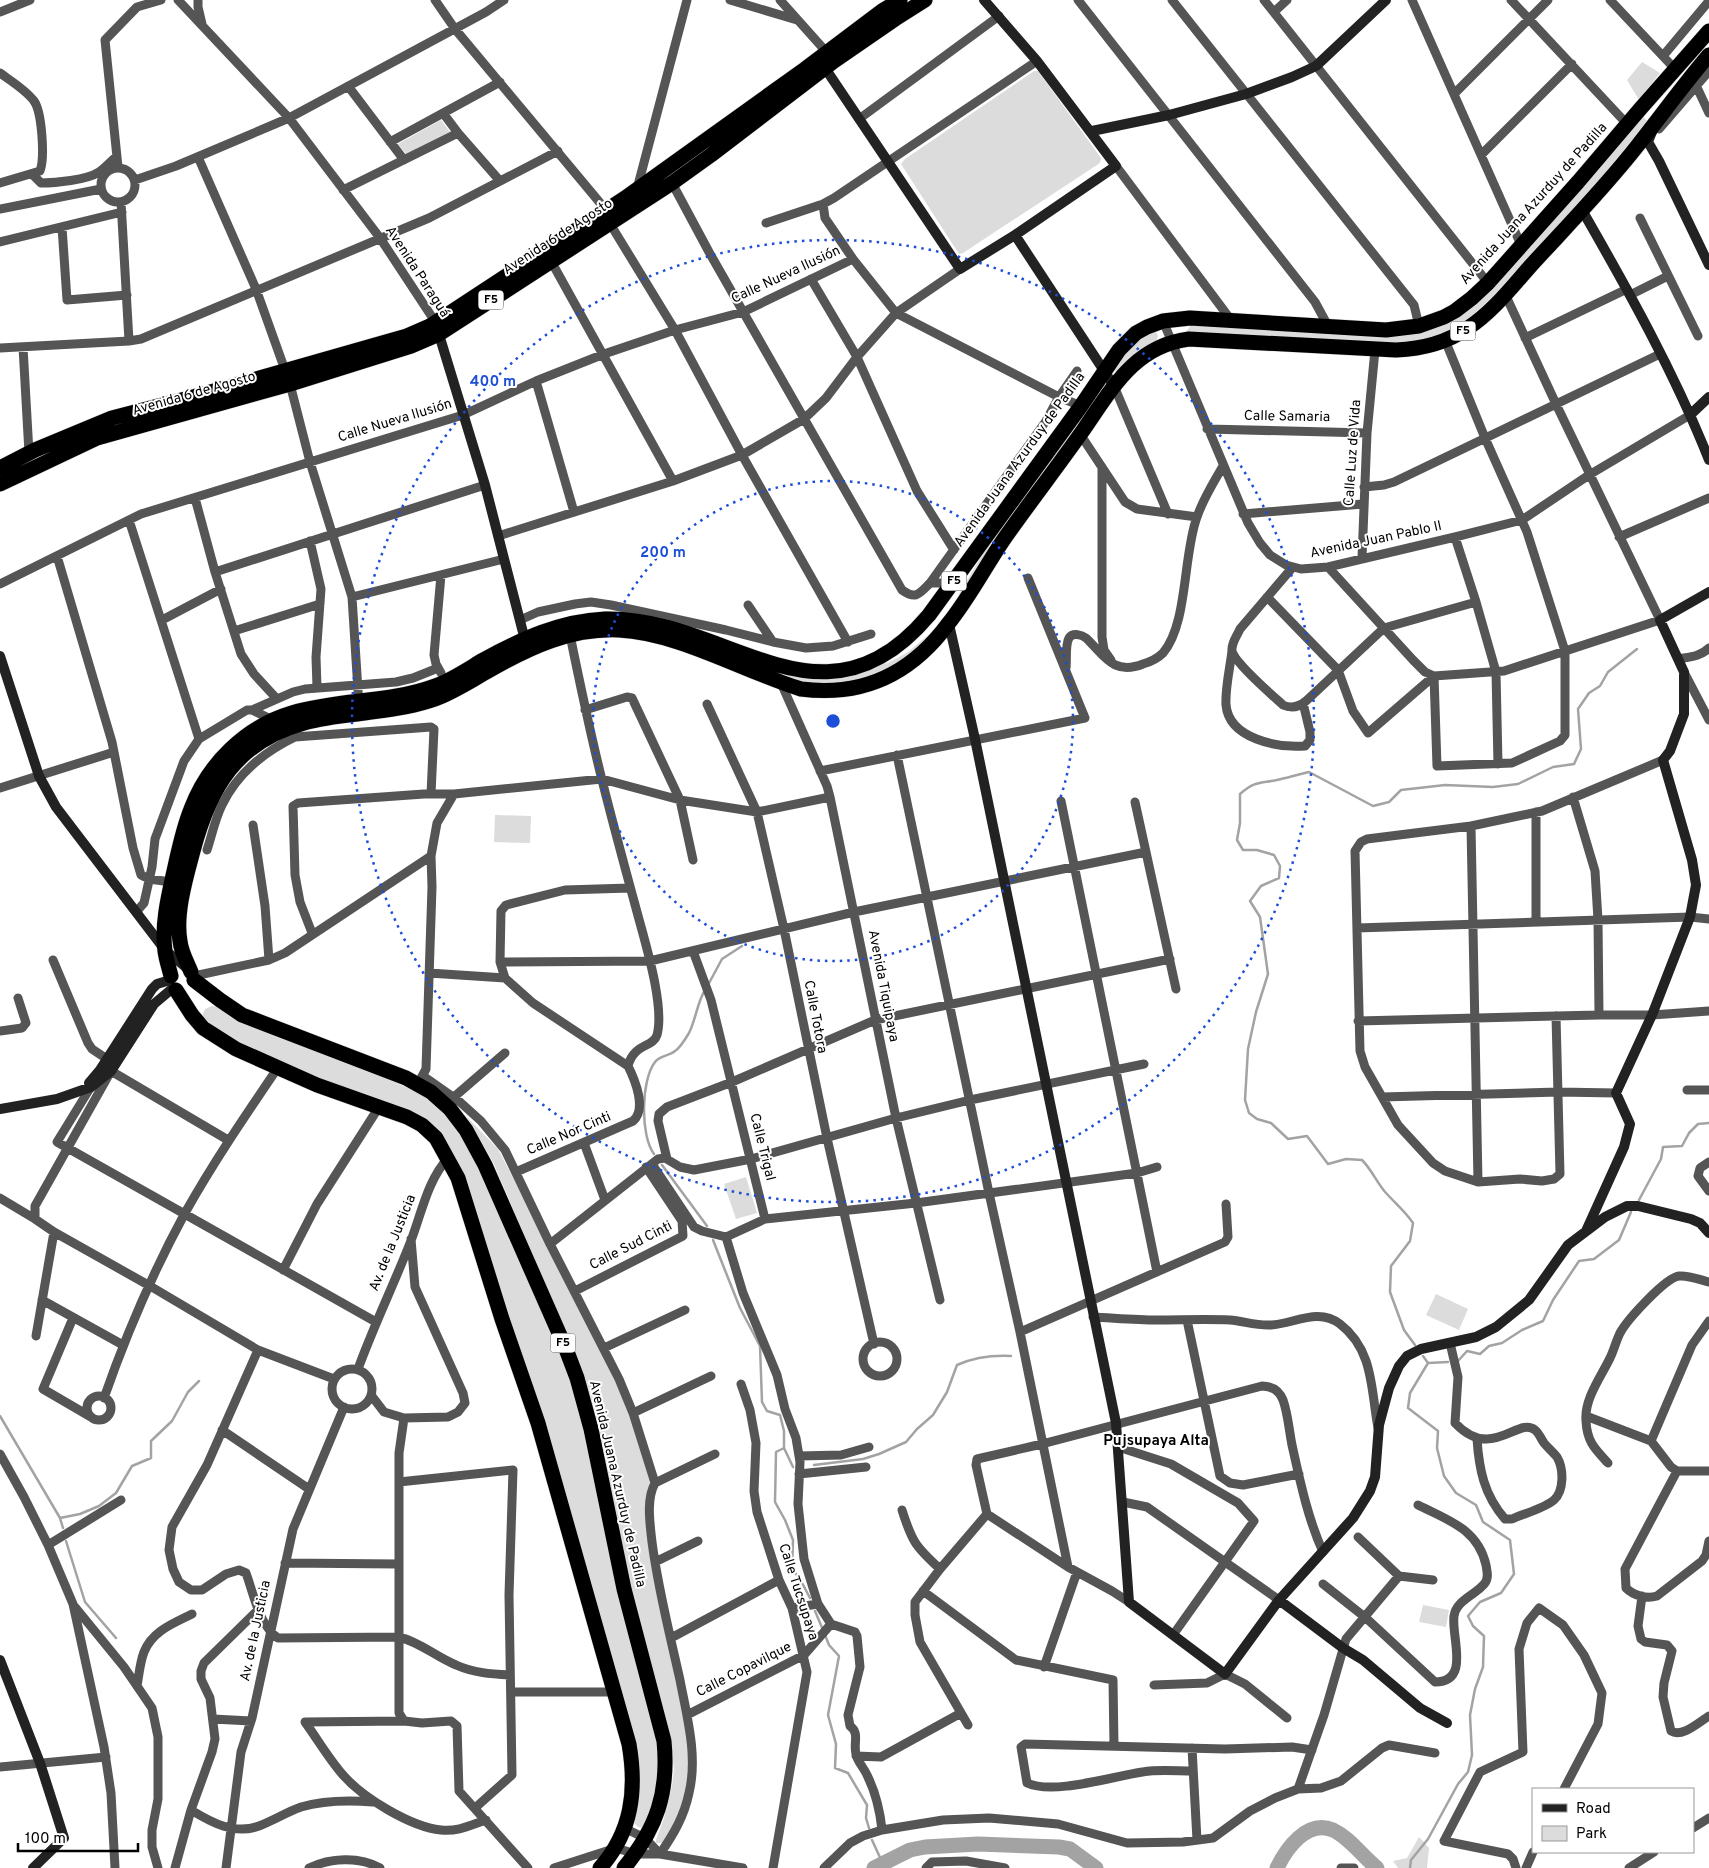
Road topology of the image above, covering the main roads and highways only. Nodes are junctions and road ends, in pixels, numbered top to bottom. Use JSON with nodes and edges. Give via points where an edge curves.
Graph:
{"nodes":[{"id":1,"x":900,"y":0,"type":"edge"},
{"id":2,"x":925,"y":0,"type":"edge"},
{"id":3,"x":1709,"y":31,"type":"edge"},
{"id":4,"x":1709,"y":55,"type":"edge"},
{"id":5,"x":828,"y":60,"type":"junction"},
{"id":6,"x":1670,"y":75,"type":"junction"},
{"id":7,"x":1677,"y":92,"type":"junction"},
{"id":8,"x":1641,"y":108,"type":"junction"},
{"id":9,"x":1656,"y":121,"type":"junction"},
{"id":10,"x":608,"y":216,"type":"junction"},
{"id":11,"x":437,"y":328,"type":"junction"},
{"id":12,"x":32,"y":460,"type":"junction"},
{"id":13,"x":0,"y":468,"type":"edge"},
{"id":14,"x":0,"y":484,"type":"edge"},
{"id":15,"x":989,"y":532,"type":"junction"},
{"id":16,"x":949,"y":624,"type":"junction"},
{"id":17,"x":526,"y":644,"type":"junction"},
{"id":18,"x":874,"y":660,"type":"junction"},
{"id":19,"x":359,"y":707,"type":"junction"},
{"id":20,"x":600,"y":1868,"type":"edge"},
{"id":21,"x":624,"y":1868,"type":"edge"}],
"edges":[{"from":1,"to":5,"type":"highway","name":"Avenida 6 de Agosto","number":"F5","via":[[882,11]]},
{"from":2,"to":5,"type":"highway","name":"Avenida 6 de Agosto","number":"F5"},
{"from":3,"to":6,"type":"highway","name":"Avenida Juana Azurduy de Padilla","number":"F5"},
{"from":4,"to":7,"type":"highway","name":"Avenida Juana Azurduy de Padilla","number":"F5","via":[[1694,81]]},
{"from":5,"to":10,"type":"highway","name":"Avenida 6 de Agosto","number":"F5","via":[[637,189]]},
{"from":5,"to":10,"type":"highway","name":"Avenida 6 de Agosto","number":"F5","via":[[711,155],[672,182]]},
{"from":6,"to":7,"type":"highway"},
{"from":6,"to":8,"type":"highway","name":"Avenida Juana Azurduy de Padilla","number":"F5"},
{"from":7,"to":9,"type":"highway","name":"Avenida Juana Azurduy de Padilla","number":"F5"},
{"from":8,"to":9,"type":"highway"},
{"from":8,"to":15,"type":"highway","name":"Avenida Juana Azurduy de Padilla","number":"F5","via":[[1488,283],[1444,317],[1419,326],[1386,330],[1190,318],[1162,321],[1136,333],[1119,350]]},
{"from":9,"to":16,"type":"highway","name":"Avenida Juana Azurduy de Padilla","number":"F5","via":[[1582,210],[1505,294],[1469,328],[1445,340],[1415,349],[1375,350],[1207,339],[1172,341],[1146,353],[1114,386],[1004,540]]},
{"from":10,"to":11,"type":"highway","name":"Avenida 6 de Agosto","number":"F5"},
{"from":10,"to":11,"type":"highway","name":"Avenida 6 de Agosto","number":"F5","via":[[551,261]]},
{"from":11,"to":12,"type":"highway","name":"Avenida 6 de Agosto","number":"F5","via":[[411,346],[112,418]]},
{"from":12,"to":13,"type":"highway","name":"Avenida 6 de Agosto","number":"F5"},
{"from":12,"to":14,"type":"highway","name":"Avenida 6 de Agosto","number":"F5"},
{"from":15,"to":16,"type":"highway","via":[[981,555],[955,596]]},
{"from":15,"to":18,"type":"highway","name":"Avenida Juana Azurduy de Padilla","number":"F5","via":[[914,632]]},
{"from":16,"to":17,"type":"highway","name":"Avenida Juana Azurduy de Padilla","number":"F5","via":[[909,664],[871,684],[840,691],[801,689],[698,650],[654,636],[619,630]]},
{"from":16,"to":18,"type":"highway","via":[[932,629],[906,652]]},
{"from":17,"to":18,"type":"highway","name":"Avenida Juana Azurduy de Padilla","number":"F5","via":[[561,626],[584,621],[626,620],[697,637],[801,671],[830,672]]},
{"from":17,"to":19,"type":"highway","name":"Avenida Juana Azurduy de Padilla","number":"F5","via":[[449,686]]},
{"from":19,"to":20,"type":"highway","name":"Avenida Juana Azurduy de Padilla","number":"F5","via":[[315,707],[273,720],[238,742],[212,768],[191,808],[172,882],[165,950],[173,983],[203,1028],[236,1050],[277,1069],[422,1125],[436,1138],[458,1178],[538,1423],[629,1744],[633,1767],[630,1811],[616,1848]]},
{"from":19,"to":21,"type":"highway","name":"Avenida Juana Azurduy de Padilla","number":"F5","via":[[280,732],[230,767],[202,817],[187,871],[179,938],[192,974],[242,1015],[406,1078],[420,1080],[450,1109],[485,1165],[566,1349],[583,1399],[624,1589],[664,1741],[666,1760],[662,1797],[646,1838]]}]}
